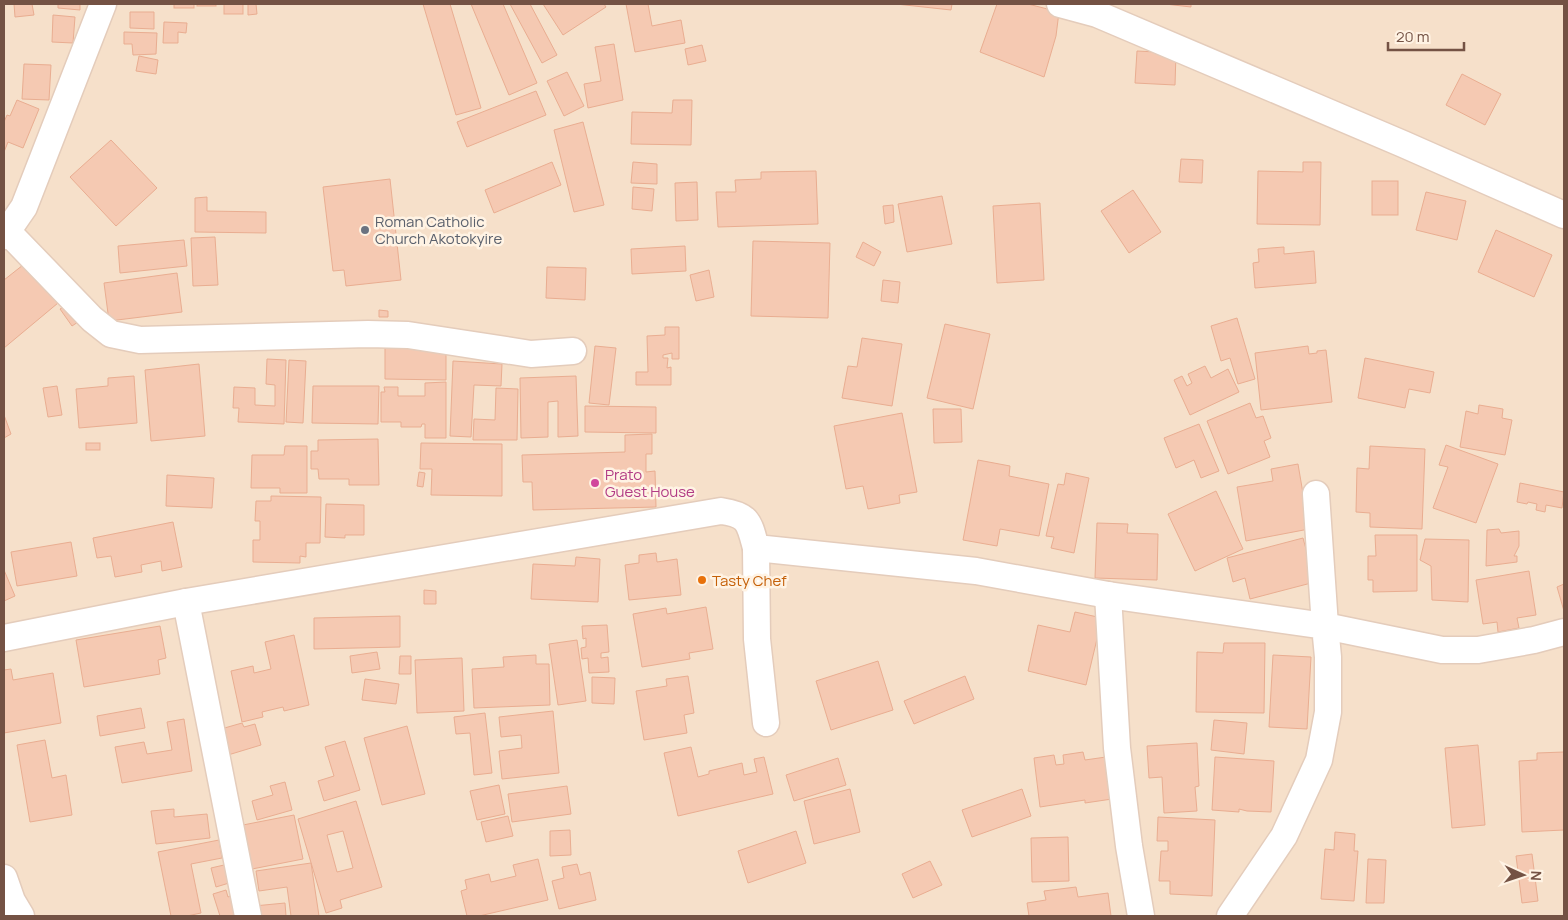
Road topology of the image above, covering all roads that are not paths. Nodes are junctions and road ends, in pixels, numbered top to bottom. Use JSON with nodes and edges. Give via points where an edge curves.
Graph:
{"nodes":[{"id":1,"x":103,"y":4,"type":"edge"},
{"id":2,"x":1060,"y":4,"type":"edge"},
{"id":3,"x":1564,"y":215,"type":"edge"},
{"id":4,"x":5,"y":234,"type":"edge"},
{"id":5,"x":573,"y":351,"type":"dead end"},
{"id":6,"x":1316,"y":494,"type":"dead end"},
{"id":7,"x":756,"y":548,"type":"junction"},
{"id":8,"x":1108,"y":595,"type":"junction"},
{"id":9,"x":186,"y":602,"type":"junction"},
{"id":10,"x":1324,"y":626,"type":"junction"},
{"id":11,"x":1564,"y":632,"type":"edge"},
{"id":12,"x":4,"y":638,"type":"edge"},
{"id":13,"x":766,"y":723,"type":"dead end"},
{"id":14,"x":4,"y":878,"type":"edge"},
{"id":15,"x":20,"y":916,"type":"edge"},
{"id":16,"x":248,"y":916,"type":"edge"},
{"id":17,"x":1141,"y":916,"type":"edge"},
{"id":18,"x":1230,"y":916,"type":"edge"}],
"edges":[{"from":1,"to":4,"type":"street","via":[[24,207]]},
{"from":2,"to":3,"type":"street","via":[[1097,14]]},
{"from":4,"to":5,"type":"street","via":[[111,334],[140,340],[408,335],[531,354]]},
{"from":6,"to":10,"type":"street"},
{"from":7,"to":8,"type":"street","via":[[976,571]]},
{"from":7,"to":9,"type":"street","via":[[749,523],[736,514],[721,511]]},
{"from":7,"to":13,"type":"street","via":[[757,639]]},
{"from":8,"to":10,"type":"street"},
{"from":8,"to":17,"type":"street","via":[[1117,748]]},
{"from":9,"to":12,"type":"street"},
{"from":9,"to":16,"type":"street"},
{"from":10,"to":11,"type":"street","via":[[1442,650],[1478,650]]},
{"from":10,"to":18,"type":"street","via":[[1328,657],[1328,712],[1319,760],[1284,836]]},
{"from":14,"to":15,"type":"street"}]}
